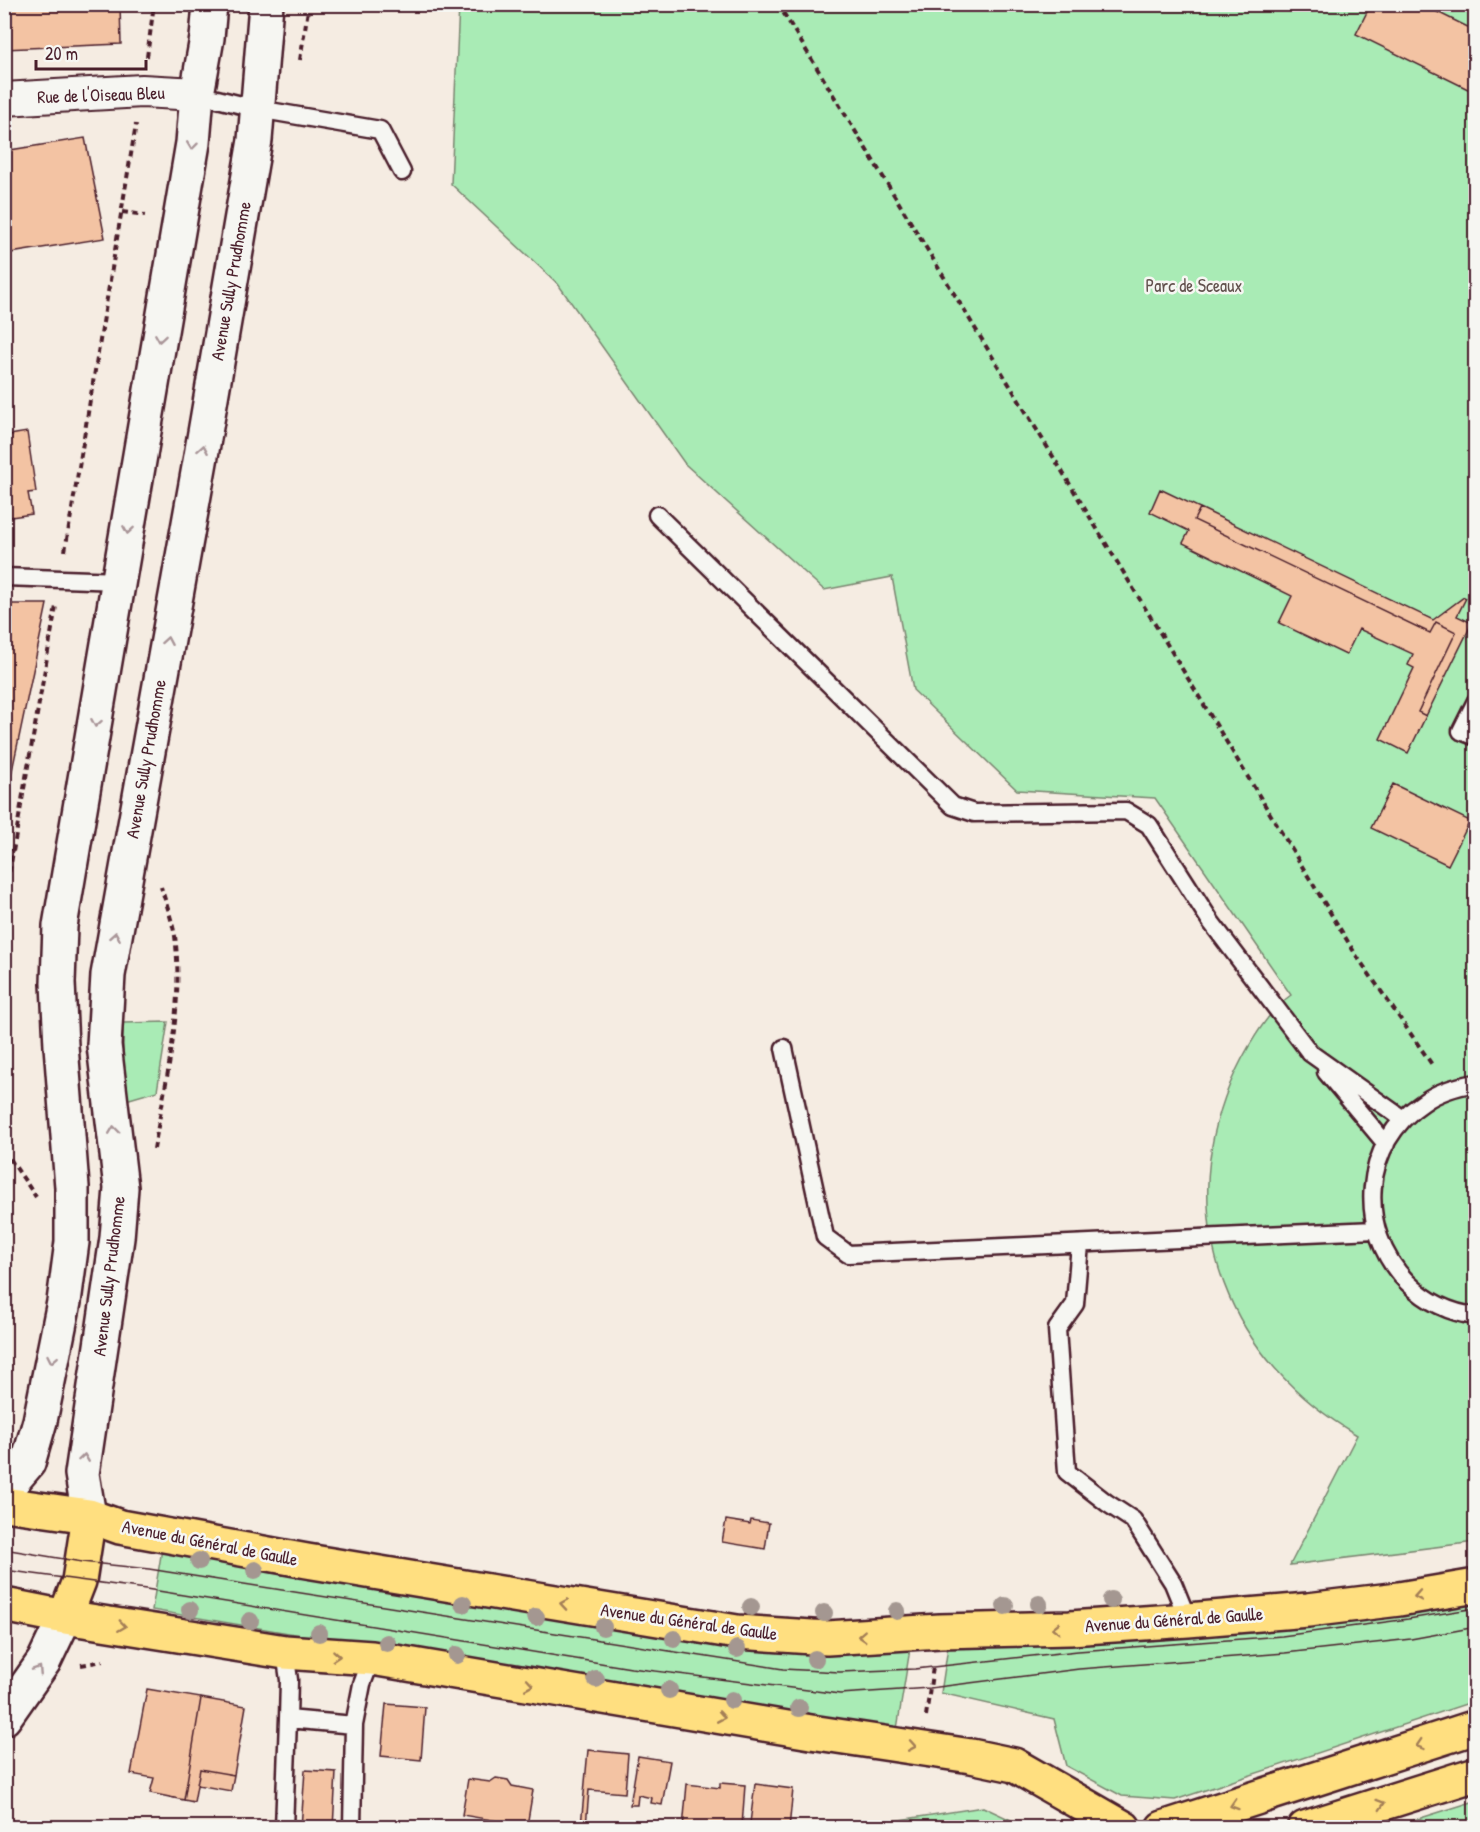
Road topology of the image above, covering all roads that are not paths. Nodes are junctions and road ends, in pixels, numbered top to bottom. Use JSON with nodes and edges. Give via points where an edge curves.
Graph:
{"nodes":[{"id":1,"x":210,"y":4,"type":"edge"},
{"id":2,"x":266,"y":4,"type":"edge"},
{"id":3,"x":197,"y":94,"type":"junction"},
{"id":4,"x":4,"y":99,"type":"edge"},
{"id":5,"x":258,"y":109,"type":"junction"},
{"id":6,"x":402,"y":172,"type":"dead end"},
{"id":7,"x":657,"y":515,"type":"dead end"},
{"id":8,"x":4,"y":577,"type":"edge"},
{"id":9,"x":120,"y":581,"type":"junction"},
{"id":10,"x":1476,"y":701,"type":"edge"},
{"id":11,"x":1476,"y":737,"type":"edge"},
{"id":12,"x":784,"y":1048,"type":"dead end"},
{"id":13,"x":1310,"y":1053,"type":"junction"},
{"id":14,"x":1476,"y":1083,"type":"edge"},
{"id":15,"x":1403,"y":1119,"type":"junction"},
{"id":16,"x":1386,"y":1144,"type":"junction"},
{"id":17,"x":1375,"y":1230,"type":"junction"},
{"id":18,"x":1080,"y":1244,"type":"junction"},
{"id":19,"x":1476,"y":1316,"type":"edge"},
{"id":20,"x":4,"y":1491,"type":"edge"},
{"id":21,"x":4,"y":1504,"type":"edge"},
{"id":22,"x":89,"y":1516,"type":"junction"},
{"id":23,"x":1476,"y":1586,"type":"edge"},
{"id":24,"x":4,"y":1605,"type":"edge"},
{"id":25,"x":64,"y":1617,"type":"junction"},
{"id":26,"x":1188,"y":1620,"type":"junction"},
{"id":27,"x":285,"y":1652,"type":"junction"},
{"id":28,"x":372,"y":1658,"type":"junction"},
{"id":29,"x":4,"y":1718,"type":"edge"},
{"id":30,"x":288,"y":1719,"type":"junction"},
{"id":31,"x":354,"y":1725,"type":"junction"},
{"id":32,"x":1476,"y":1727,"type":"edge"},
{"id":33,"x":1476,"y":1774,"type":"edge"},
{"id":34,"x":284,"y":1827,"type":"edge"},
{"id":35,"x":352,"y":1827,"type":"edge"},
{"id":36,"x":1124,"y":1827,"type":"edge"},
{"id":37,"x":1163,"y":1827,"type":"edge"},
{"id":38,"x":1305,"y":1827,"type":"edge"}],
"edges":[{"from":1,"to":3,"type":"main road"},
{"from":2,"to":5,"type":"main road","name":"Avenue Sully Prudhomme"},
{"from":3,"to":4,"type":"street","name":"Rue de l'Oiseau Bleu","via":[[142,92]]},
{"from":3,"to":5,"type":"lane"},
{"from":3,"to":9,"type":"main road","one_way":true,"via":[[193,143]]},
{"from":5,"to":6,"type":"lane","via":[[380,130]]},
{"from":22,"to":5,"type":"main road","name":"Avenue Sully Prudhomme","one_way":true,"via":[[82,1474],[117,1238],[120,1188],[104,1045],[108,975],[201,456]]},
{"from":7,"to":13,"type":"lane","via":[[953,806],[974,813],[1126,811],[1149,825],[1211,922]]},
{"from":8,"to":9,"type":"lane"},
{"from":9,"to":20,"type":"main road","one_way":true,"via":[[60,926],[58,983],[72,1242],[40,1421],[28,1463]]},
{"from":10,"to":11,"type":"lane","via":[[1461,731]]},
{"from":12,"to":18,"type":"lane","via":[[825,1237],[848,1254]]},
{"from":13,"to":15,"type":"lane"},
{"from":13,"to":16,"type":"lane"},
{"from":14,"to":15,"type":"lane","via":[[1448,1089]]},
{"from":15,"to":16,"type":"lane"},
{"from":16,"to":17,"type":"lane","via":[[1375,1171],[1371,1201]]},
{"from":17,"to":18,"type":"lane"},
{"from":17,"to":19,"type":"lane","via":[[1392,1267],[1420,1296],[1457,1313]]},
{"from":18,"to":26,"type":"lane","via":[[1075,1304],[1057,1329],[1067,1472],[1133,1520],[1173,1583]]},
{"from":21,"to":22,"type":"main road","name":"Avenue du Général de Gaulle"},
{"from":22,"to":25,"type":"main road","via":[[79,1581]]},
{"from":26,"to":22,"type":"main road","name":"Avenue du Général de Gaulle","one_way":true,"via":[[827,1638],[737,1632],[296,1559],[120,1527]]},
{"from":23,"to":26,"type":"main road","name":"Avenue du Général de Gaulle","one_way":true,"via":[[1308,1611]]},
{"from":24,"to":25,"type":"main road"},
{"from":25,"to":27,"type":"main road","one_way":true},
{"from":29,"to":25,"type":"main road","one_way":true,"via":[[44,1661]]},
{"from":27,"to":28,"type":"main road","one_way":true},
{"from":27,"to":30,"type":"lane"},
{"from":28,"to":31,"type":"lane","via":[[362,1683]]},
{"from":28,"to":36,"type":"main road","one_way":true,"via":[[1014,1765]]},
{"from":30,"to":31,"type":"lane"},
{"from":30,"to":34,"type":"lane"},
{"from":31,"to":35,"type":"lane"},
{"from":32,"to":37,"type":"main road","one_way":true},
{"from":38,"to":33,"type":"main road","one_way":true}]}
